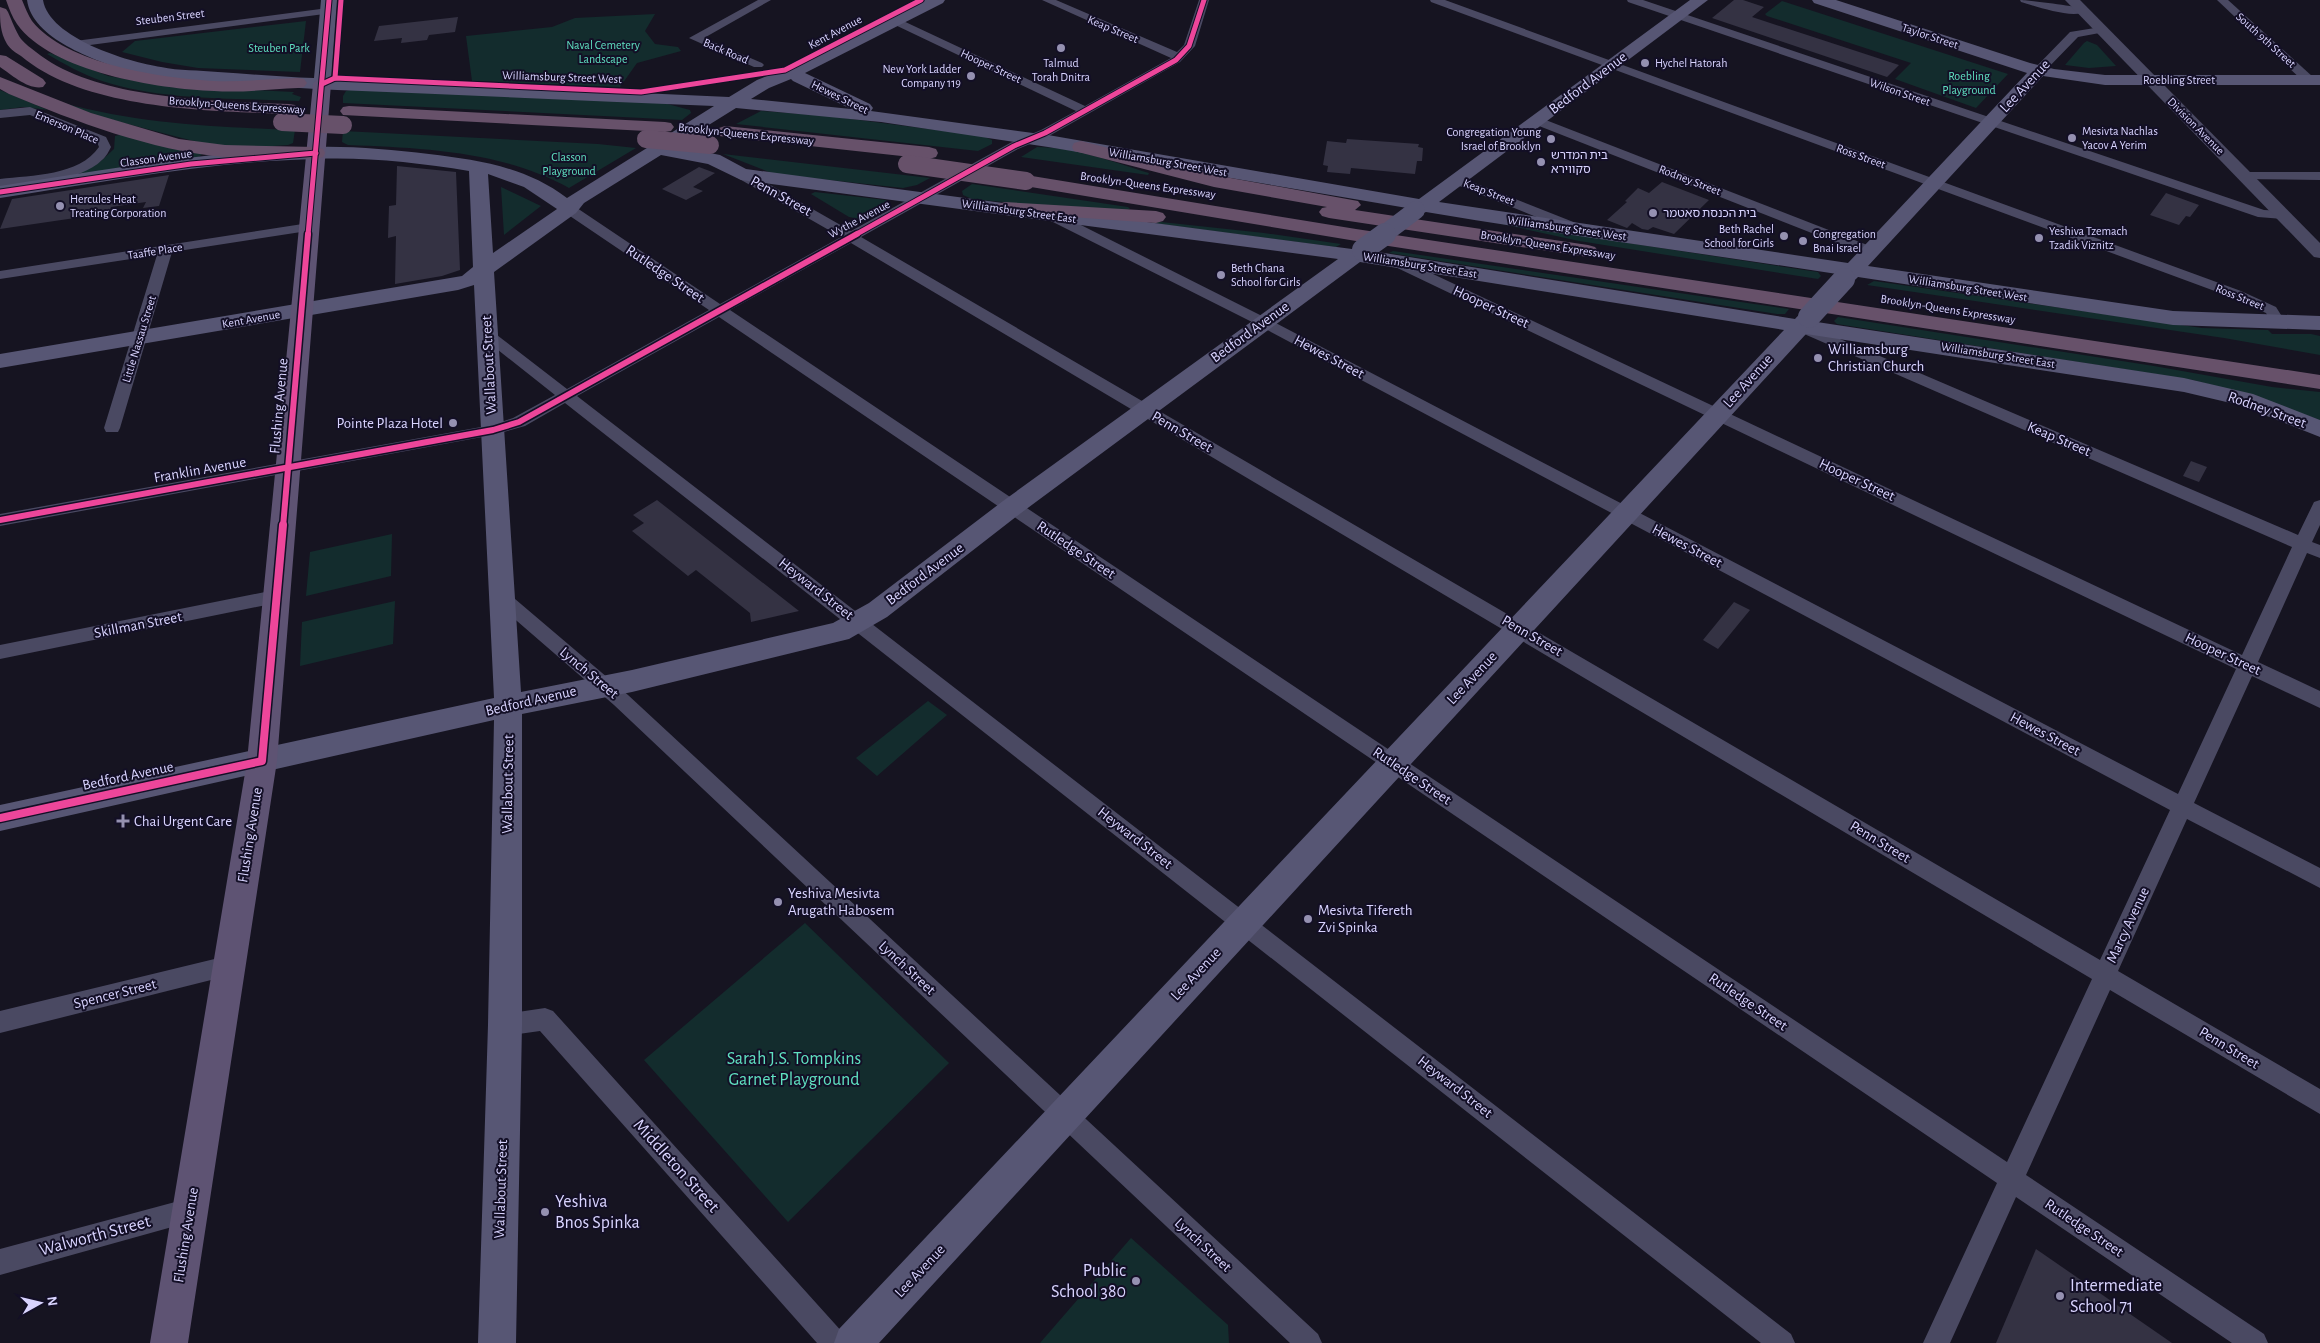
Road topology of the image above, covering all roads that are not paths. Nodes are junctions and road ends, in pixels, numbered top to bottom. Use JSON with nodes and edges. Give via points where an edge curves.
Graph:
{"nodes":[{"id":1,"x":14,"y":0,"type":"edge"},
{"id":2,"x":35,"y":0,"type":"edge"},
{"id":3,"x":766,"y":0,"type":"edge"},
{"id":4,"x":937,"y":0,"type":"edge"},
{"id":5,"x":949,"y":0,"type":"edge"},
{"id":6,"x":1047,"y":0,"type":"edge"},
{"id":7,"x":1204,"y":0,"type":"edge"},
{"id":8,"x":1435,"y":0,"type":"edge"},
{"id":9,"x":1632,"y":0,"type":"edge"},
{"id":10,"x":1700,"y":0,"type":"edge"},
{"id":11,"x":1820,"y":0,"type":"edge"},
{"id":12,"x":2025,"y":0,"type":"edge"},
{"id":13,"x":2222,"y":0,"type":"edge"},
{"id":14,"x":329,"y":5,"type":"edge"},
{"id":15,"x":2077,"y":5,"type":"edge"},
{"id":16,"x":0,"y":12,"type":"edge"},
{"id":17,"x":1679,"y":16,"type":"junction"},
{"id":18,"x":899,"y":23,"type":"junction"},
{"id":19,"x":2101,"y":30,"type":"junction"},
{"id":20,"x":75,"y":44,"type":"junction"},
{"id":21,"x":1178,"y":57,"type":"junction"},
{"id":22,"x":0,"y":60,"type":"edge"},
{"id":23,"x":758,"y":65,"type":"dead end"},
{"id":24,"x":1612,"y":65,"type":"junction"},
{"id":25,"x":2039,"y":70,"type":"junction"},
{"id":26,"x":791,"y":76,"type":"junction"},
{"id":27,"x":2150,"y":80,"type":"junction"},
{"id":28,"x":2315,"y":80,"type":"edge"},
{"id":29,"x":0,"y":82,"type":"edge"},
{"id":30,"x":298,"y":83,"type":"junction"},
{"id":31,"x":322,"y":84,"type":"junction"},
{"id":32,"x":640,"y":96,"type":"junction"},
{"id":33,"x":743,"y":104,"type":"junction"},
{"id":34,"x":1086,"y":111,"type":"junction"},
{"id":35,"x":0,"y":114,"type":"edge"},
{"id":36,"x":286,"y":115,"type":"junction"},
{"id":37,"x":881,"y":117,"type":"junction"},
{"id":38,"x":346,"y":118,"type":"junction"},
{"id":39,"x":1538,"y":121,"type":"junction"},
{"id":40,"x":1990,"y":122,"type":"junction"},
{"id":41,"x":1031,"y":139,"type":"junction"},
{"id":42,"x":659,"y":147,"type":"junction"},
{"id":43,"x":1081,"y":147,"type":"junction"},
{"id":44,"x":316,"y":153,"type":"junction"},
{"id":45,"x":478,"y":167,"type":"junction"},
{"id":46,"x":741,"y":174,"type":"junction"},
{"id":47,"x":2245,"y":176,"type":"junction"},
{"id":48,"x":2320,"y":176,"type":"edge"},
{"id":49,"x":1457,"y":180,"type":"junction"},
{"id":50,"x":0,"y":183,"type":"edge"},
{"id":51,"x":1934,"y":183,"type":"junction"},
{"id":52,"x":0,"y":192,"type":"edge"},
{"id":53,"x":924,"y":198,"type":"junction"},
{"id":54,"x":1520,"y":204,"type":"junction"},
{"id":55,"x":1005,"y":208,"type":"junction"},
{"id":56,"x":1420,"y":208,"type":"junction"},
{"id":57,"x":569,"y":209,"type":"junction"},
{"id":58,"x":2283,"y":215,"type":"junction"},
{"id":59,"x":1052,"y":216,"type":"junction"},
{"id":60,"x":1509,"y":220,"type":"junction"},
{"id":61,"x":309,"y":227,"type":"junction"},
{"id":62,"x":1576,"y":228,"type":"junction"},
{"id":63,"x":1489,"y":235,"type":"junction"},
{"id":64,"x":851,"y":236,"type":"junction"},
{"id":65,"x":1358,"y":247,"type":"junction"},
{"id":66,"x":166,"y":249,"type":"junction"},
{"id":67,"x":1870,"y":251,"type":"junction"},
{"id":68,"x":2320,"y":253,"type":"edge"},
{"id":69,"x":1394,"y":261,"type":"junction"},
{"id":70,"x":484,"y":268,"type":"junction"},
{"id":71,"x":1467,"y":272,"type":"junction"},
{"id":72,"x":1848,"y":275,"type":"junction"},
{"id":73,"x":0,"y":276,"type":"edge"},
{"id":74,"x":1461,"y":293,"type":"junction"},
{"id":75,"x":301,"y":310,"type":"junction"},
{"id":76,"x":719,"y":310,"type":"junction"},
{"id":77,"x":1263,"y":322,"type":"junction"},
{"id":78,"x":1804,"y":322,"type":"junction"},
{"id":79,"x":2279,"y":322,"type":"junction"},
{"id":80,"x":2320,"y":323,"type":"edge"},
{"id":81,"x":488,"y":335,"type":"junction"},
{"id":82,"x":140,"y":337,"type":"junction"},
{"id":83,"x":1864,"y":344,"type":"junction"},
{"id":84,"x":0,"y":360,"type":"edge"},
{"id":85,"x":2320,"y":365,"type":"edge"},
{"id":86,"x":2320,"y":382,"type":"edge"},
{"id":87,"x":2184,"y":384,"type":"joint"},
{"id":88,"x":566,"y":395,"type":"junction"},
{"id":89,"x":1144,"y":410,"type":"junction"},
{"id":90,"x":1718,"y":414,"type":"junction"},
{"id":91,"x":112,"y":428,"type":"dead end"},
{"id":92,"x":2320,"y":429,"type":"edge"},
{"id":93,"x":493,"y":430,"type":"junction"},
{"id":94,"x":287,"y":468,"type":"junction"},
{"id":95,"x":2320,"y":506,"type":"edge"},
{"id":96,"x":1012,"y":507,"type":"junction"},
{"id":97,"x":1626,"y":513,"type":"junction"},
{"id":98,"x":0,"y":520,"type":"edge"},
{"id":99,"x":2311,"y":549,"type":"edge"},
{"id":100,"x":275,"y":597,"type":"junction"},
{"id":101,"x":502,"y":598,"type":"junction"},
{"id":102,"x":858,"y":621,"type":"junction"},
{"id":103,"x":1518,"y":628,"type":"junction"},
{"id":104,"x":0,"y":652,"type":"edge"},
{"id":105,"x":2247,"y":665,"type":"junction"},
{"id":106,"x":602,"y":685,"type":"junction"},
{"id":107,"x":2320,"y":700,"type":"edge"},
{"id":108,"x":508,"y":706,"type":"junction"},
{"id":109,"x":262,"y":760,"type":"junction"},
{"id":110,"x":1393,"y":763,"type":"junction"},
{"id":111,"x":2183,"y":806,"type":"junction"},
{"id":112,"x":0,"y":818,"type":"edge"},
{"id":113,"x":2320,"y":879,"type":"edge"},
{"id":114,"x":1244,"y":923,"type":"junction"},
{"id":115,"x":231,"y":965,"type":"junction"},
{"id":116,"x":2106,"y":975,"type":"junction"},
{"id":117,"x":0,"y":1022,"type":"edge"},
{"id":118,"x":505,"y":1026,"type":"junction"},
{"id":119,"x":2320,"y":1102,"type":"edge"},
{"id":120,"x":1065,"y":1116,"type":"junction"},
{"id":121,"x":2012,"y":1179,"type":"junction"},
{"id":122,"x":190,"y":1210,"type":"junction"},
{"id":123,"x":0,"y":1262,"type":"edge"},
{"id":124,"x":169,"y":1343,"type":"edge"},
{"id":125,"x":497,"y":1343,"type":"edge"},
{"id":126,"x":834,"y":1343,"type":"edge"},
{"id":127,"x":853,"y":1343,"type":"edge"},
{"id":128,"x":1309,"y":1343,"type":"edge"},
{"id":129,"x":1782,"y":1343,"type":"edge"},
{"id":130,"x":1936,"y":1343,"type":"edge"},
{"id":131,"x":2256,"y":1343,"type":"edge"}],
"edges":[{"from":1,"to":30,"type":"highway","via":[[31,30],[42,40],[97,66],[132,76],[214,86]]},
{"from":2,"to":20,"type":"main road","name":"Williamsburg Street West","via":[[43,19]]},
{"from":3,"to":23,"type":"street","name":"Back Road","via":[[695,38]]},
{"from":4,"to":18,"type":"main road","name":"Kent Avenue"},
{"from":5,"to":18,"type":"main road","name":"Kent Avenue"},
{"from":6,"to":21,"type":"street","name":"Keap Street"},
{"from":7,"to":21,"type":"street","name":"Wythe Avenue","via":[[1189,46]]},
{"from":8,"to":24,"type":"street","name":"Ross Street"},
{"from":9,"to":17,"type":"street","name":"Wilson Street"},
{"from":10,"to":17,"type":"main road","name":"Bedford Avenue"},
{"from":11,"to":25,"type":"main road","name":"Taylor Street"},
{"from":12,"to":15,"type":"street","via":[[2056,9]]},
{"from":13,"to":28,"type":"street","name":"South 9th Street"},
{"from":14,"to":20,"type":"street","name":"Steuben Street"},
{"from":14,"to":31,"type":"main road","name":"Flushing Avenue"},
{"from":15,"to":19,"type":"street","name":"Division Avenue"},
{"from":16,"to":36,"type":"highway","name":"Brooklyn-Queens Expressway","via":[[2,22],[25,54],[79,82],[150,99]]},
{"from":17,"to":24,"type":"main road","name":"Bedford Avenue"},
{"from":17,"to":40,"type":"street","name":"Wilson Street"},
{"from":18,"to":26,"type":"main road","name":"Kent Avenue"},
{"from":18,"to":34,"type":"street","name":"Hooper Street"},
{"from":19,"to":25,"type":"street","name":"Lee Avenue","via":[[2074,34]]},
{"from":19,"to":27,"type":"street","name":"Division Avenue"},
{"from":20,"to":30,"type":"main road","name":"Williamsburg Street West","via":[[133,67],[163,73]]},
{"from":21,"to":34,"type":"street","name":"Wythe Avenue"},
{"from":22,"to":36,"type":"highway","name":"Brooklyn-Queens Expressway","via":[[45,86],[107,105],[194,118]]},
{"from":24,"to":39,"type":"main road","name":"Bedford Avenue"},
{"from":24,"to":51,"type":"street","name":"Ross Street"},
{"from":25,"to":27,"type":"main road","name":"Roebling Street","via":[[2105,80]]},
{"from":25,"to":40,"type":"main road","name":"Lee Avenue"},
{"from":26,"to":32,"type":"main road"},
{"from":26,"to":33,"type":"main road","name":"Kent Avenue"},
{"from":26,"to":37,"type":"main road","name":"Hewes Street"},
{"from":27,"to":28,"type":"main road","name":"Roebling Street"},
{"from":27,"to":47,"type":"street","name":"Division Avenue"},
{"from":29,"to":44,"type":"highway","via":[[73,113],[190,145],[225,151]]},
{"from":30,"to":31,"type":"main road","name":"Williamsburg Street West"},
{"from":31,"to":32,"type":"main road","name":"Williamsburg Street West"},
{"from":31,"to":44,"type":"main road","name":"Flushing Avenue"},
{"from":32,"to":33,"type":"main road","name":"Williamsburg Street West"},
{"from":33,"to":37,"type":"main road","name":"Williamsburg Street West"},
{"from":33,"to":42,"type":"main road","name":"Kent Avenue"},
{"from":34,"to":41,"type":"street","name":"Wythe Avenue"},
{"from":35,"to":50,"type":"street","name":"Emerson Place","via":[[37,113],[102,140],[106,147],[90,162],[61,175]]},
{"from":36,"to":38,"type":"highway","name":"Brooklyn-Queens Expressway","bridge":true},
{"from":37,"to":41,"type":"main road","name":"Williamsburg Street West"},
{"from":38,"to":42,"type":"highway","name":"Brooklyn-Queens Expressway"},
{"from":38,"to":63,"type":"highway","name":"Brooklyn-Queens Expressway","via":[[665,127],[725,132],[929,154]]},
{"from":39,"to":49,"type":"main road","name":"Bedford Avenue"},
{"from":39,"to":67,"type":"street","name":"Rodney Street"},
{"from":40,"to":51,"type":"main road","name":"Lee Avenue"},
{"from":40,"to":58,"type":"street","name":"Wilson Street","via":[[2264,214]]},
{"from":41,"to":43,"type":"main road","name":"Williamsburg Street West"},
{"from":41,"to":53,"type":"street","name":"Wythe Avenue"},
{"from":42,"to":46,"type":"main road","name":"Williamsburg Street East","via":[[713,159]]},
{"from":42,"to":57,"type":"main road","name":"Kent Avenue","via":[[577,199]]},
{"from":42,"to":65,"type":"highway","name":"Brooklyn-Queens Expressway","bridge":true,"via":[[710,145],[907,164],[1026,181]]},
{"from":43,"to":56,"type":"main road","name":"Williamsburg Street West"},
{"from":43,"to":63,"type":"highway","via":[[1214,181],[1471,226]]},
{"from":44,"to":45,"type":"main road","name":"Classon Avenue","via":[[400,157]]},
{"from":44,"to":52,"type":"main road","name":"Classon Avenue","via":[[191,164]]},
{"from":44,"to":61,"type":"main road","name":"Flushing Avenue"},
{"from":45,"to":57,"type":"main road","name":"Classon Avenue","via":[[525,180]]},
{"from":45,"to":70,"type":"main road","name":"Wallabout Street"},
{"from":46,"to":53,"type":"main road","name":"Williamsburg Street East"},
{"from":46,"to":64,"type":"street","name":"Penn Street"},
{"from":47,"to":48,"type":"street"},
{"from":47,"to":58,"type":"street","name":"Division Avenue"},
{"from":49,"to":54,"type":"street","name":"Keap Street"},
{"from":49,"to":56,"type":"main road","name":"Bedford Avenue"},
{"from":51,"to":67,"type":"main road","name":"Lee Avenue"},
{"from":51,"to":79,"type":"street","name":"Ross Street","via":[[2236,294],[2271,310]]},
{"from":53,"to":55,"type":"main road","name":"Williamsburg Street East"},
{"from":53,"to":64,"type":"street","name":"Wythe Avenue"},
{"from":54,"to":60,"type":"street"},
{"from":54,"to":62,"type":"street","name":"Keap Street"},
{"from":55,"to":59,"type":"main road","name":"Williamsburg Street East"},
{"from":55,"to":65,"type":"highway","via":[[1195,220]]},
{"from":56,"to":60,"type":"main road","name":"Williamsburg Street West"},
{"from":56,"to":65,"type":"main road","name":"Bedford Avenue","bridge":true},
{"from":57,"to":70,"type":"main road","name":"Kent Avenue"},
{"from":57,"to":76,"type":"street","name":"Rutledge Street"},
{"from":58,"to":68,"type":"street","name":"Division Avenue"},
{"from":59,"to":65,"type":"main road","name":"Williamsburg Street East"},
{"from":59,"to":77,"type":"street","name":"Hewes Street"},
{"from":60,"to":62,"type":"main road","name":"Williamsburg Street West"},
{"from":61,"to":66,"type":"street","name":"Taaffe Place"},
{"from":61,"to":75,"type":"main road","name":"Flushing Avenue"},
{"from":62,"to":72,"type":"main road","name":"Williamsburg Street West"},
{"from":63,"to":85,"type":"highway","name":"Brooklyn-Queens Expressway","via":[[1809,288]]},
{"from":64,"to":76,"type":"street","name":"Wythe Avenue"},
{"from":64,"to":89,"type":"street","name":"Penn Street"},
{"from":65,"to":69,"type":"main road","name":"Williamsburg Street East"},
{"from":65,"to":77,"type":"main road","name":"Bedford Avenue"},
{"from":65,"to":86,"type":"highway","name":"Brooklyn-Queens Expressway"},
{"from":66,"to":73,"type":"street","name":"Taaffe Place"},
{"from":66,"to":82,"type":"street","name":"Little Nassau Street"},
{"from":67,"to":72,"type":"main road","name":"Lee Avenue"},
{"from":69,"to":71,"type":"main road","name":"Williamsburg Street East"},
{"from":69,"to":74,"type":"street","name":"Hooper Street"},
{"from":70,"to":75,"type":"main road","name":"Kent Avenue","via":[[458,284]]},
{"from":70,"to":81,"type":"main road","name":"Wallabout Street"},
{"from":71,"to":74,"type":"street"},
{"from":71,"to":78,"type":"main road","name":"Williamsburg Street East"},
{"from":72,"to":78,"type":"main road","name":"Lee Avenue","bridge":true},
{"from":72,"to":79,"type":"main road","name":"Williamsburg Street West","via":[[2173,318]]},
{"from":74,"to":90,"type":"street","name":"Hooper Street"},
{"from":75,"to":82,"type":"main road","name":"Kent Avenue"},
{"from":75,"to":94,"type":"main road","name":"Flushing Avenue"},
{"from":76,"to":88,"type":"street","name":"Wythe Avenue"},
{"from":76,"to":96,"type":"street","name":"Rutledge Street"},
{"from":77,"to":89,"type":"main road","name":"Bedford Avenue"},
{"from":77,"to":97,"type":"street","name":"Hewes Street"},
{"from":78,"to":83,"type":"main road","name":"Williamsburg Street East"},
{"from":78,"to":90,"type":"main road","name":"Lee Avenue"},
{"from":79,"to":80,"type":"main road","name":"Williamsburg Street West"},
{"from":81,"to":88,"type":"street","name":"Heyward Street"},
{"from":81,"to":93,"type":"main road","name":"Wallabout Street"},
{"from":82,"to":84,"type":"main road","name":"Kent Avenue"},
{"from":82,"to":91,"type":"street","name":"Little Nassau Street"},
{"from":83,"to":87,"type":"main road","name":"Williamsburg Street East"},
{"from":83,"to":99,"type":"street","name":"Keap Street"},
{"from":87,"to":92,"type":"main road","name":"Rodney Street","via":[[2245,399]]},
{"from":88,"to":93,"type":"street","name":"Wythe Avenue","via":[[519,422]]},
{"from":88,"to":102,"type":"street","name":"Heyward Street"},
{"from":89,"to":96,"type":"main road","name":"Bedford Avenue"},
{"from":89,"to":103,"type":"street","name":"Penn Street"},
{"from":90,"to":97,"type":"main road","name":"Lee Avenue"},
{"from":90,"to":105,"type":"street","name":"Hooper Street"},
{"from":93,"to":94,"type":"street","name":"Franklin Avenue"},
{"from":93,"to":101,"type":"main road","name":"Wallabout Street"},
{"from":94,"to":98,"type":"street","name":"Franklin Avenue"},
{"from":94,"to":100,"type":"main road","name":"Flushing Avenue"},
{"from":95,"to":99,"type":"street","name":"Marcy Avenue"},
{"from":96,"to":102,"type":"main road","name":"Bedford Avenue","via":[[878,610]]},
{"from":96,"to":110,"type":"street","name":"Rutledge Street"},
{"from":97,"to":103,"type":"main road","name":"Lee Avenue"},
{"from":97,"to":111,"type":"street","name":"Hewes Street"},
{"from":99,"to":105,"type":"street","name":"Marcy Avenue"},
{"from":100,"to":104,"type":"street","name":"Skillman Street"},
{"from":100,"to":109,"type":"main road","name":"Flushing Avenue"},
{"from":101,"to":106,"type":"street","name":"Lynch Street"},
{"from":101,"to":108,"type":"main road","name":"Wallabout Street"},
{"from":102,"to":106,"type":"main road","name":"Bedford Avenue","via":[[840,632],[632,681]]},
{"from":102,"to":114,"type":"street","name":"Heyward Street"},
{"from":103,"to":110,"type":"main road","name":"Lee Avenue"},
{"from":103,"to":116,"type":"street","name":"Penn Street"},
{"from":105,"to":107,"type":"street","name":"Hooper Street"},
{"from":105,"to":111,"type":"street","name":"Marcy Avenue"},
{"from":106,"to":108,"type":"main road","name":"Bedford Avenue"},
{"from":106,"to":120,"type":"street","name":"Lynch Street","via":[[636,713]]},
{"from":108,"to":109,"type":"main road","name":"Bedford Avenue"},
{"from":108,"to":118,"type":"main road","name":"Wallabout Street"},
{"from":109,"to":112,"type":"main road","name":"Bedford Avenue"},
{"from":109,"to":115,"type":"main road","name":"Flushing Avenue"},
{"from":110,"to":114,"type":"main road","name":"Lee Avenue"},
{"from":110,"to":121,"type":"street","name":"Rutledge Street"},
{"from":111,"to":113,"type":"street","name":"Hewes Street"},
{"from":111,"to":116,"type":"street","name":"Marcy Avenue"},
{"from":114,"to":120,"type":"main road","name":"Lee Avenue"},
{"from":114,"to":129,"type":"street","name":"Heyward Street"},
{"from":115,"to":117,"type":"street","name":"Spencer Street"},
{"from":115,"to":122,"type":"main road","name":"Flushing Avenue"},
{"from":116,"to":119,"type":"street","name":"Penn Street"},
{"from":116,"to":121,"type":"street","name":"Marcy Avenue"},
{"from":118,"to":125,"type":"main road","name":"Wallabout Street"},
{"from":118,"to":126,"type":"street","name":"Middleton Street","via":[[545,1019]]},
{"from":120,"to":127,"type":"main road","name":"Lee Avenue"},
{"from":120,"to":128,"type":"street","name":"Lynch Street"},
{"from":121,"to":130,"type":"street","name":"Marcy Avenue"},
{"from":121,"to":131,"type":"street","name":"Rutledge Street"},
{"from":122,"to":123,"type":"street","name":"Walworth Street"},
{"from":122,"to":124,"type":"main road","name":"Flushing Avenue"}]}
